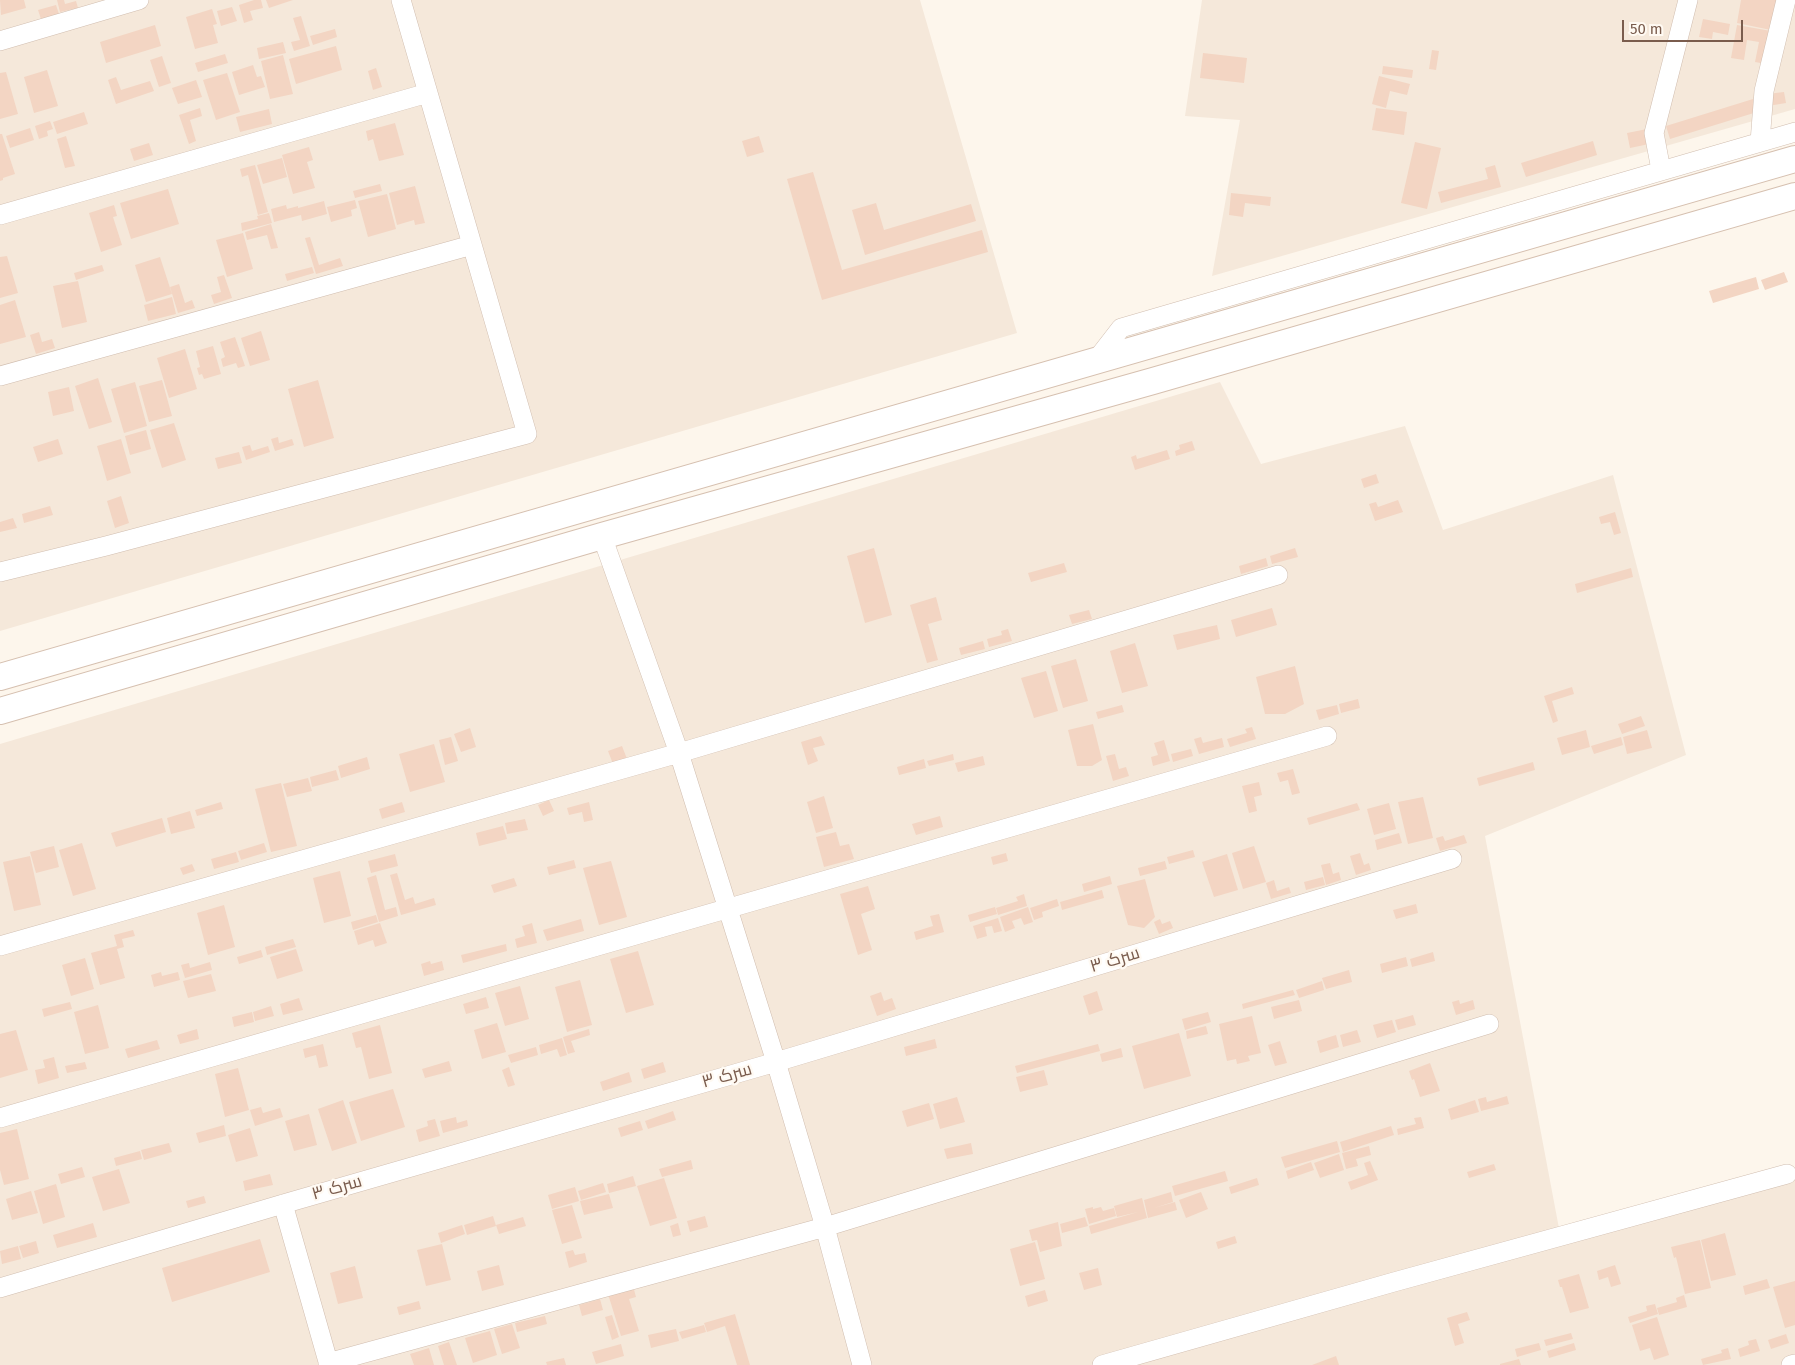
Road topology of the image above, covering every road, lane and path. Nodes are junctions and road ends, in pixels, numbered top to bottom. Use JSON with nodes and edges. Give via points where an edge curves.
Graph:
{"nodes":[{"id":1,"x":139,"y":0,"type":"edge"},
{"id":2,"x":401,"y":0,"type":"edge"},
{"id":3,"x":1688,"y":0,"type":"edge"},
{"id":4,"x":1786,"y":0,"type":"edge"},
{"id":5,"x":0,"y":41,"type":"edge"},
{"id":6,"x":428,"y":93,"type":"junction"},
{"id":7,"x":1795,"y":132,"type":"edge"},
{"id":8,"x":1760,"y":142,"type":"junction"},
{"id":9,"x":1795,"y":159,"type":"edge"},
{"id":10,"x":1661,"y":170,"type":"junction"},
{"id":11,"x":1795,"y":196,"type":"edge"},
{"id":12,"x":0,"y":215,"type":"edge"},
{"id":13,"x":472,"y":244,"type":"junction"},
{"id":14,"x":1144,"y":346,"type":"junction"},
{"id":15,"x":1097,"y":359,"type":"junction"},
{"id":16,"x":0,"y":376,"type":"edge"},
{"id":17,"x":1153,"y":381,"type":"junction"},
{"id":18,"x":602,"y":536,"type":"junction"},
{"id":19,"x":0,"y":572,"type":"edge"},
{"id":20,"x":1278,"y":574,"type":"dead end"},
{"id":21,"x":0,"y":677,"type":"edge"},
{"id":22,"x":0,"y":710,"type":"edge"},
{"id":23,"x":1327,"y":736,"type":"dead end"},
{"id":24,"x":678,"y":753,"type":"junction"},
{"id":25,"x":1452,"y":859,"type":"dead end"},
{"id":26,"x":727,"y":910,"type":"junction"},
{"id":27,"x":0,"y":946,"type":"edge"},
{"id":28,"x":1490,"y":1024,"type":"dead end"},
{"id":29,"x":776,"y":1062,"type":"junction"},
{"id":30,"x":0,"y":1118,"type":"edge"},
{"id":31,"x":1787,"y":1174,"type":"dead end"},
{"id":32,"x":283,"y":1204,"type":"junction"},
{"id":33,"x":825,"y":1227,"type":"junction"},
{"id":34,"x":0,"y":1288,"type":"edge"},
{"id":35,"x":328,"y":1364,"type":"edge"},
{"id":36,"x":1795,"y":1364,"type":"edge"},
{"id":37,"x":862,"y":1365,"type":"edge"},
{"id":38,"x":1102,"y":1365,"type":"edge"},
{"id":39,"x":1791,"y":1365,"type":"edge"}],
"edges":[{"from":1,"to":5,"type":"street"},
{"from":2,"to":6,"type":"street"},
{"from":3,"to":10,"type":"street","via":[[1654,133]]},
{"from":4,"to":8,"type":"street","via":[[1764,91]]},
{"from":6,"to":12,"type":"street"},
{"from":6,"to":13,"type":"street"},
{"from":7,"to":8,"type":"street"},
{"from":8,"to":10,"type":"street"},
{"from":9,"to":14,"type":"main road"},
{"from":10,"to":15,"type":"street","via":[[1121,328]]},
{"from":11,"to":17,"type":"main road"},
{"from":13,"to":16,"type":"street"},
{"from":13,"to":19,"type":"street","via":[[527,434]]},
{"from":14,"to":15,"type":"main road"},
{"from":14,"to":17,"type":"main road"},
{"from":15,"to":21,"type":"main road"},
{"from":17,"to":18,"type":"main road"},
{"from":18,"to":22,"type":"main road"},
{"from":18,"to":24,"type":"street"},
{"from":20,"to":24,"type":"street"},
{"from":23,"to":26,"type":"street"},
{"from":24,"to":26,"type":"street"},
{"from":24,"to":27,"type":"street"},
{"from":25,"to":29,"type":"street","name":"سرک ۳"},
{"from":26,"to":29,"type":"street"},
{"from":26,"to":30,"type":"street"},
{"from":28,"to":33,"type":"street"},
{"from":29,"to":32,"type":"street","name":"سرک ۳"},
{"from":29,"to":33,"type":"street"},
{"from":31,"to":38,"type":"street"},
{"from":32,"to":34,"type":"street","name":"سرک ۳"},
{"from":32,"to":35,"type":"street"},
{"from":33,"to":35,"type":"street"},
{"from":33,"to":37,"type":"street"},
{"from":36,"to":39,"type":"street"}]}
